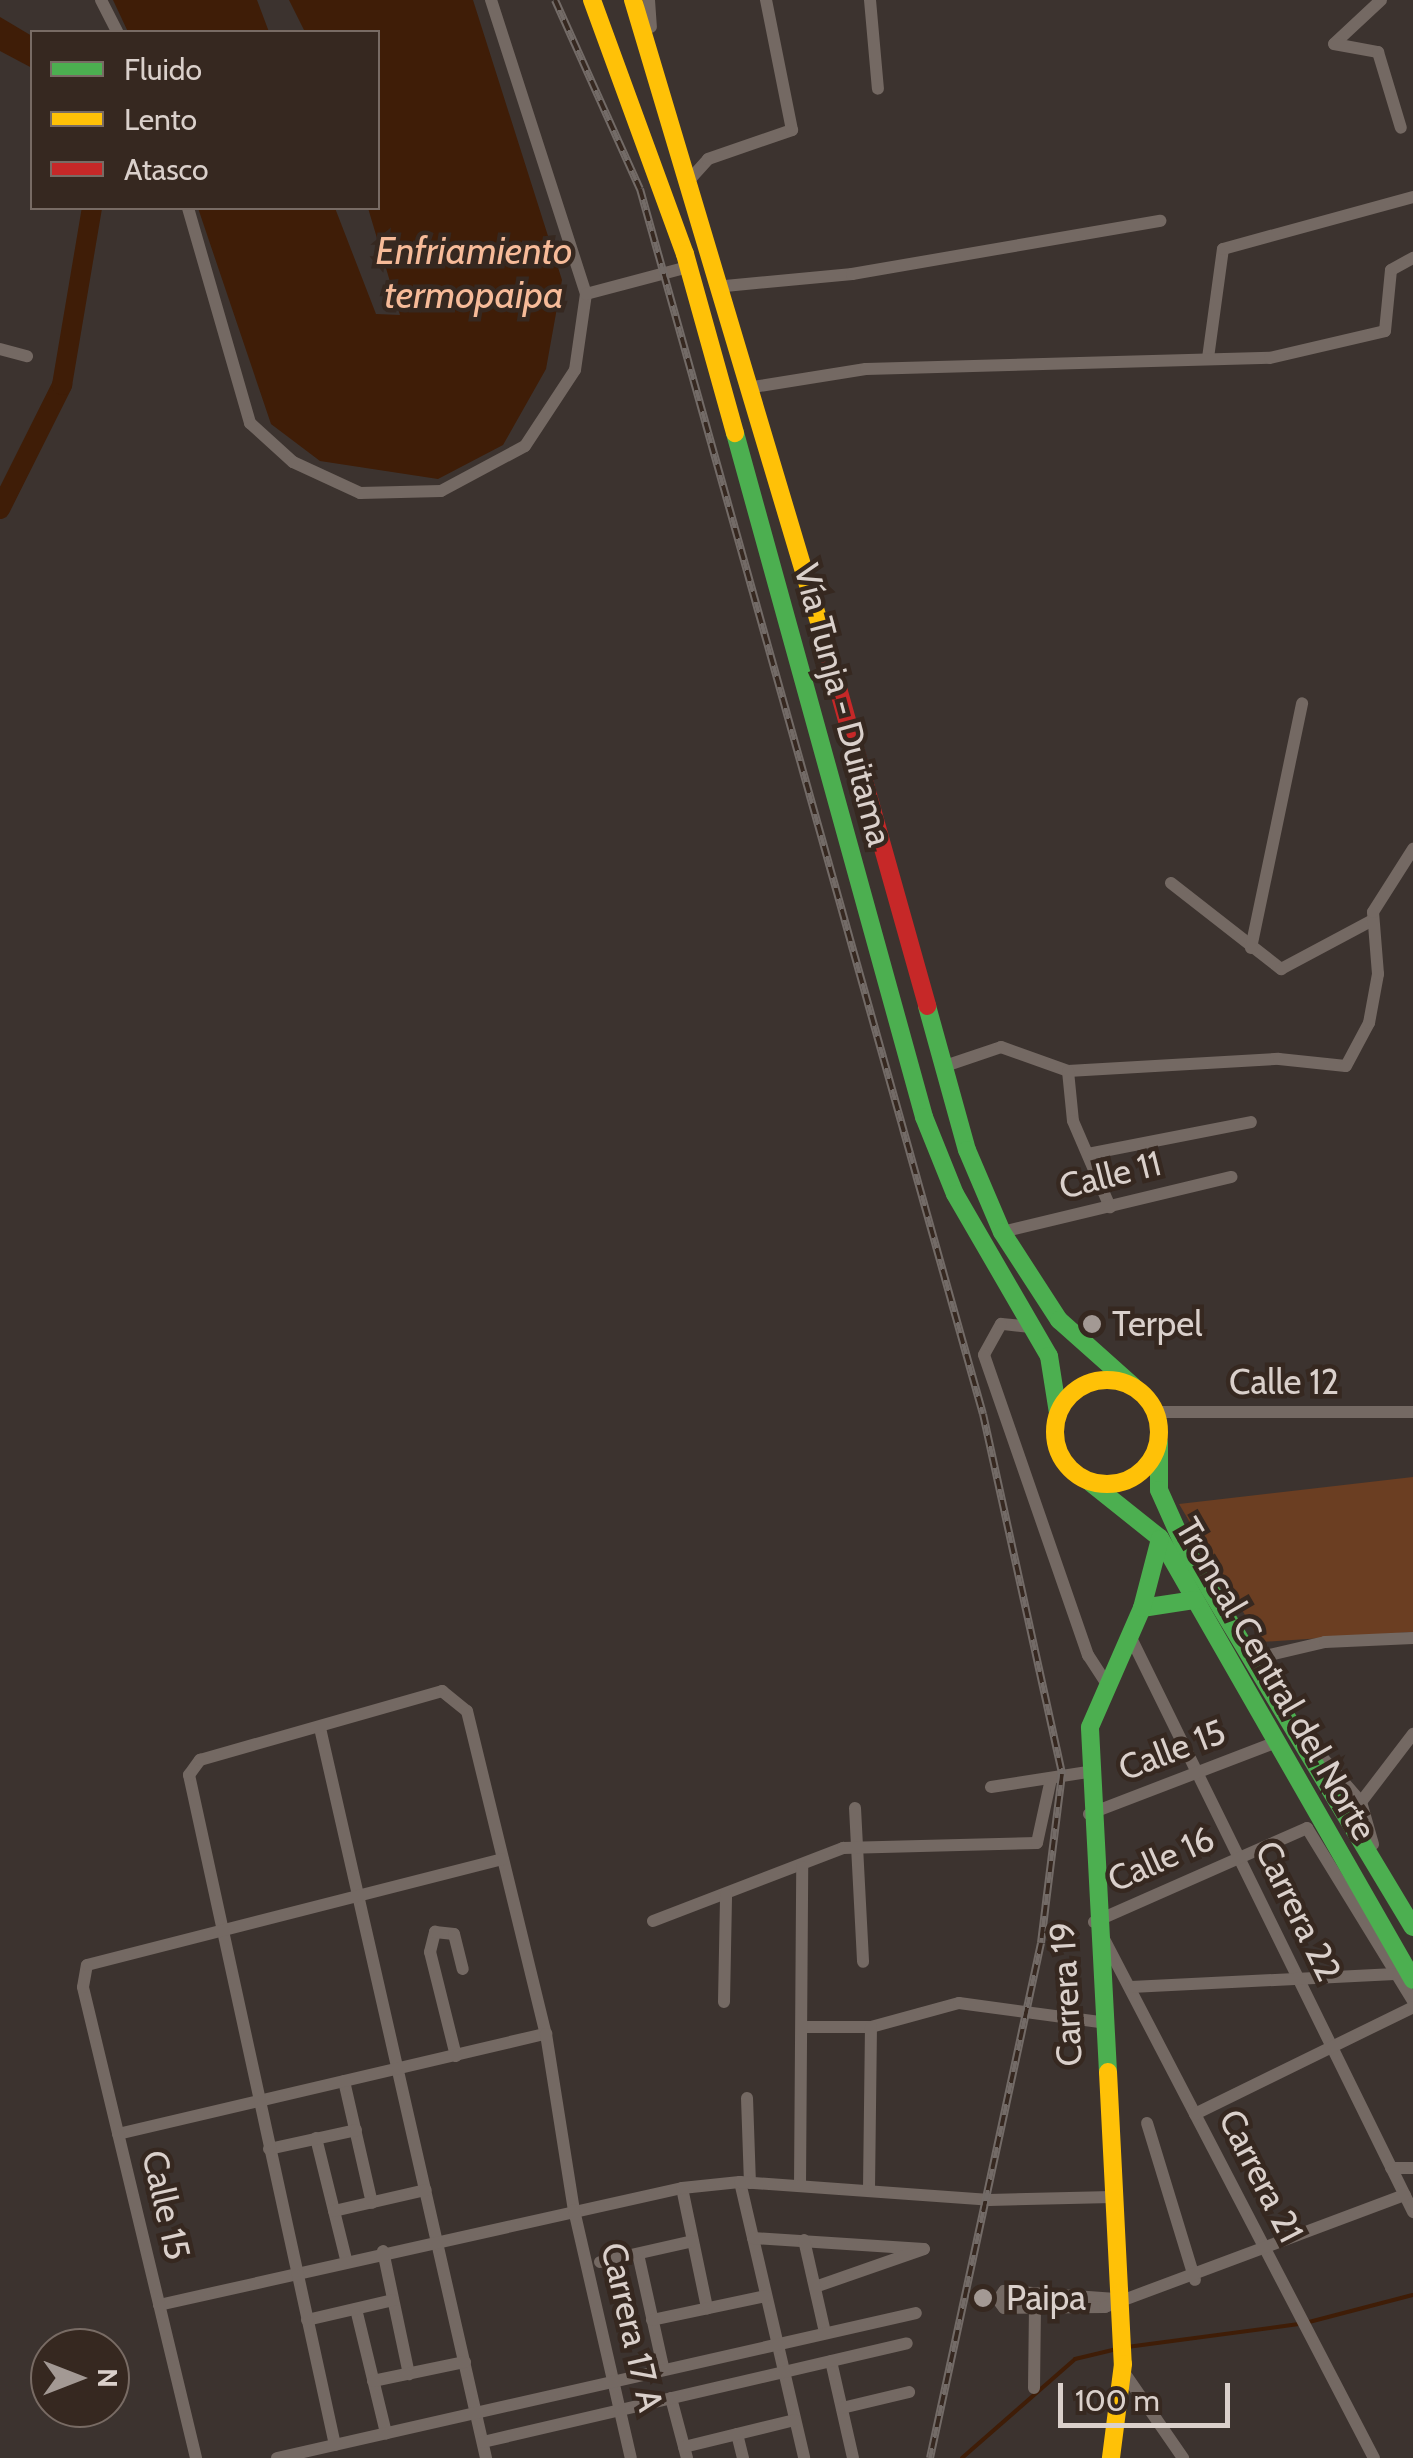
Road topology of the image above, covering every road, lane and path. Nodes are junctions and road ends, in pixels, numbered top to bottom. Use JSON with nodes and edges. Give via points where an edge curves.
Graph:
{"nodes":[{"id":1,"x":101,"y":0,"type":"edge"},
{"id":2,"x":491,"y":0,"type":"edge"},
{"id":3,"x":592,"y":0,"type":"edge"},
{"id":4,"x":633,"y":0,"type":"edge"},
{"id":5,"x":649,"y":0,"type":"edge"},
{"id":6,"x":766,"y":0,"type":"edge"},
{"id":7,"x":870,"y":0,"type":"edge"},
{"id":8,"x":1381,"y":0,"type":"edge"},
{"id":9,"x":116,"y":30,"type":"edge"},
{"id":10,"x":654,"y":51,"type":"junction"},
{"id":11,"x":878,"y":89,"type":"dead end"},
{"id":12,"x":1401,"y":128,"type":"dead end"},
{"id":13,"x":692,"y":177,"type":"junction"},
{"id":14,"x":1413,"y":197,"type":"edge"},
{"id":15,"x":189,"y":210,"type":"edge"},
{"id":16,"x":1160,"y":220,"type":"dead end"},
{"id":17,"x":1413,"y":258,"type":"edge"},
{"id":18,"x":688,"y":267,"type":"junction"},
{"id":19,"x":725,"y":286,"type":"junction"},
{"id":20,"x":586,"y":294,"type":"junction"},
{"id":21,"x":0,"y":349,"type":"edge"},
{"id":22,"x":28,"y":356,"type":"dead end"},
{"id":23,"x":1208,"y":358,"type":"junction"},
{"id":24,"x":753,"y":386,"type":"junction"},
{"id":25,"x":1302,"y":703,"type":"dead end"},
{"id":26,"x":1413,"y":848,"type":"edge"},
{"id":27,"x":1171,"y":883,"type":"dead end"},
{"id":28,"x":1371,"y":921,"type":"junction"},
{"id":29,"x":1251,"y":948,"type":"junction"},
{"id":30,"x":945,"y":1066,"type":"junction"},
{"id":31,"x":1068,"y":1071,"type":"junction"},
{"id":32,"x":1251,"y":1122,"type":"dead end"},
{"id":33,"x":1088,"y":1154,"type":"junction"},
{"id":34,"x":1232,"y":1177,"type":"dead end"},
{"id":35,"x":1110,"y":1206,"type":"junction"},
{"id":36,"x":1002,"y":1232,"type":"junction"},
{"id":37,"x":1031,"y":1328,"type":"junction"},
{"id":38,"x":1132,"y":1386,"type":"junction"},
{"id":39,"x":1156,"y":1412,"type":"junction"},
{"id":40,"x":1413,"y":1412,"type":"edge"},
{"id":41,"x":1058,"y":1414,"type":"junction"},
{"id":42,"x":1158,"y":1444,"type":"junction"},
{"id":43,"x":1091,"y":1483,"type":"junction"},
{"id":44,"x":1160,"y":1538,"type":"junction"},
{"id":45,"x":1195,"y":1600,"type":"junction"},
{"id":46,"x":1142,"y":1608,"type":"junction"},
{"id":47,"x":1130,"y":1636,"type":"junction"},
{"id":48,"x":1413,"y":1638,"type":"edge"},
{"id":49,"x":1252,"y":1659,"type":"junction"},
{"id":50,"x":1105,"y":1681,"type":"junction"},
{"id":51,"x":320,"y":1728,"type":"junction"},
{"id":52,"x":1294,"y":1729,"type":"junction"},
{"id":53,"x":1413,"y":1734,"type":"edge"},
{"id":54,"x":1276,"y":1742,"type":"junction"},
{"id":55,"x":1088,"y":1772,"type":"junction"},
{"id":56,"x":1197,"y":1773,"type":"junction"},
{"id":57,"x":1050,"y":1780,"type":"junction"},
{"id":58,"x":991,"y":1787,"type":"dead end"},
{"id":59,"x":1361,"y":1802,"type":"junction"},
{"id":60,"x":855,"y":1808,"type":"dead end"},
{"id":61,"x":1089,"y":1814,"type":"junction"},
{"id":62,"x":860,"y":1846,"type":"junction"},
{"id":63,"x":1238,"y":1857,"type":"junction"},
{"id":64,"x":503,"y":1859,"type":"junction"},
{"id":65,"x":1374,"y":1862,"type":"junction"},
{"id":66,"x":802,"y":1867,"type":"junction"},
{"id":67,"x":726,"y":1894,"type":"junction"},
{"id":68,"x":356,"y":1903,"type":"junction"},
{"id":69,"x":653,"y":1921,"type":"dead end"},
{"id":70,"x":1094,"y":1922,"type":"junction"},
{"id":71,"x":1413,"y":1927,"type":"edge"},
{"id":72,"x":222,"y":1931,"type":"junction"},
{"id":73,"x":863,"y":1962,"type":"dead end"},
{"id":74,"x":463,"y":1968,"type":"dead end"},
{"id":75,"x":1404,"y":1977,"type":"edge"},
{"id":76,"x":1299,"y":1980,"type":"junction"},
{"id":77,"x":1131,"y":1988,"type":"junction"},
{"id":78,"x":724,"y":2002,"type":"dead end"},
{"id":79,"x":1413,"y":2004,"type":"edge"},
{"id":80,"x":1100,"y":2022,"type":"junction"},
{"id":81,"x":871,"y":2027,"type":"junction"},
{"id":82,"x":805,"y":2028,"type":"junction"},
{"id":83,"x":546,"y":2034,"type":"junction"},
{"id":84,"x":1332,"y":2047,"type":"junction"},
{"id":85,"x":456,"y":2056,"type":"junction"},
{"id":86,"x":398,"y":2069,"type":"junction"},
{"id":87,"x":344,"y":2082,"type":"junction"},
{"id":88,"x":747,"y":2098,"type":"dead end"},
{"id":89,"x":259,"y":2101,"type":"junction"},
{"id":90,"x":1195,"y":2114,"type":"junction"},
{"id":91,"x":1147,"y":2123,"type":"dead end"},
{"id":92,"x":356,"y":2130,"type":"junction"},
{"id":93,"x":118,"y":2134,"type":"junction"},
{"id":94,"x":316,"y":2138,"type":"junction"},
{"id":95,"x":269,"y":2149,"type":"junction"},
{"id":96,"x":1391,"y":2168,"type":"junction"},
{"id":97,"x":1413,"y":2168,"type":"edge"},
{"id":98,"x":745,"y":2182,"type":"junction"},
{"id":99,"x":800,"y":2186,"type":"junction"},
{"id":100,"x":682,"y":2188,"type":"junction"},
{"id":101,"x":868,"y":2189,"type":"junction"},
{"id":102,"x":426,"y":2190,"type":"junction"},
{"id":103,"x":1404,"y":2195,"type":"junction"},
{"id":104,"x":1112,"y":2198,"type":"junction"},
{"id":105,"x":372,"y":2202,"type":"junction"},
{"id":106,"x":574,"y":2210,"type":"junction"},
{"id":107,"x":334,"y":2212,"type":"junction"},
{"id":108,"x":1413,"y":2212,"type":"edge"},
{"id":109,"x":753,"y":2238,"type":"junction"},
{"id":110,"x":437,"y":2240,"type":"junction"},
{"id":111,"x":804,"y":2240,"type":"junction"},
{"id":112,"x":693,"y":2242,"type":"junction"},
{"id":113,"x":383,"y":2251,"type":"junction"},
{"id":114,"x":1265,"y":2252,"type":"junction"},
{"id":115,"x":638,"y":2254,"type":"junction"},
{"id":116,"x":346,"y":2259,"type":"junction"},
{"id":117,"x":600,"y":2262,"type":"dead end"},
{"id":118,"x":296,"y":2270,"type":"junction"},
{"id":119,"x":1195,"y":2280,"type":"junction"},
{"id":120,"x":815,"y":2287,"type":"junction"},
{"id":121,"x":1036,"y":2291,"type":"junction"},
{"id":122,"x":766,"y":2296,"type":"junction"},
{"id":123,"x":1116,"y":2299,"type":"junction"},
{"id":124,"x":393,"y":2300,"type":"junction"},
{"id":125,"x":159,"y":2305,"type":"junction"},
{"id":126,"x":707,"y":2308,"type":"junction"},
{"id":127,"x":1035,"y":2308,"type":"junction"},
{"id":128,"x":356,"y":2309,"type":"junction"},
{"id":129,"x":916,"y":2314,"type":"dead end"},
{"id":130,"x":308,"y":2320,"type":"junction"},
{"id":131,"x":652,"y":2320,"type":"junction"},
{"id":132,"x":824,"y":2328,"type":"junction"},
{"id":133,"x":776,"y":2340,"type":"junction"},
{"id":134,"x":907,"y":2343,"type":"dead end"},
{"id":135,"x":832,"y":2361,"type":"junction"},
{"id":136,"x":465,"y":2362,"type":"junction"},
{"id":137,"x":663,"y":2367,"type":"junction"},
{"id":138,"x":1123,"y":2368,"type":"junction"},
{"id":139,"x":784,"y":2372,"type":"junction"},
{"id":140,"x":408,"y":2374,"type":"junction"},
{"id":141,"x":613,"y":2378,"type":"junction"},
{"id":142,"x":373,"y":2381,"type":"junction"},
{"id":143,"x":1034,"y":2388,"type":"dead end"},
{"id":144,"x":909,"y":2392,"type":"dead end"},
{"id":145,"x":672,"y":2398,"type":"junction"},
{"id":146,"x":842,"y":2408,"type":"junction"},
{"id":147,"x":620,"y":2410,"type":"junction"},
{"id":148,"x":476,"y":2411,"type":"junction"},
{"id":149,"x":795,"y":2420,"type":"junction"},
{"id":150,"x":386,"y":2433,"type":"junction"},
{"id":151,"x":737,"y":2434,"type":"junction"},
{"id":152,"x":482,"y":2442,"type":"junction"},
{"id":153,"x":335,"y":2445,"type":"junction"},
{"id":154,"x":685,"y":2452,"type":"edge"},
{"id":155,"x":196,"y":2458,"type":"edge"},
{"id":156,"x":277,"y":2458,"type":"edge"},
{"id":157,"x":486,"y":2458,"type":"edge"},
{"id":158,"x":631,"y":2458,"type":"edge"},
{"id":159,"x":743,"y":2458,"type":"edge"},
{"id":160,"x":804,"y":2458,"type":"edge"},
{"id":161,"x":853,"y":2458,"type":"edge"},
{"id":162,"x":1111,"y":2458,"type":"edge"},
{"id":163,"x":1182,"y":2458,"type":"edge"},
{"id":164,"x":1374,"y":2458,"type":"edge"}],
"edges":[{"from":1,"to":9,"type":"street"},
{"from":2,"to":20,"type":"street"},
{"from":3,"to":18,"type":"main road","name":"Vía Tunja - Duitama"},
{"from":4,"to":10,"type":"main road","name":"Vía Tunja - Duitama"},
{"from":5,"to":10,"type":"street"},
{"from":6,"to":13,"type":"street","via":[[792,130],[708,159]]},
{"from":7,"to":11,"type":"street"},
{"from":8,"to":12,"type":"street","via":[[1334,44],[1378,52]]},
{"from":10,"to":13,"type":"main road","name":"Vía Tunja - Duitama"},
{"from":13,"to":19,"type":"main road","name":"Vía Tunja - Duitama"},
{"from":14,"to":23,"type":"street","via":[[1223,249]]},
{"from":15,"to":20,"type":"street","via":[[250,423],[293,462],[360,493],[441,491],[525,446],[575,370]]},
{"from":16,"to":19,"type":"street","via":[[852,274]]},
{"from":17,"to":23,"type":"street","via":[[1391,270],[1385,331],[1270,358]]},
{"from":18,"to":20,"type":"street"},
{"from":18,"to":37,"type":"main road","name":"Vía Tunja - Duitama","via":[[924,1117],[954,1194]]},
{"from":19,"to":24,"type":"main road","name":"Vía Tunja - Duitama"},
{"from":21,"to":22,"type":"street"},
{"from":23,"to":24,"type":"street","via":[[866,369]]},
{"from":24,"to":30,"type":"main road","name":"Vía Tunja - Duitama"},
{"from":25,"to":29,"type":"street"},
{"from":26,"to":28,"type":"street"},
{"from":27,"to":29,"type":"street"},
{"from":28,"to":29,"type":"street","via":[[1287,968]]},
{"from":28,"to":31,"type":"street","via":[[1378,974],[1370,1023],[1346,1066],[1279,1059]]},
{"from":30,"to":31,"type":"street","via":[[1001,1047]]},
{"from":30,"to":36,"type":"main road","name":"Vía Tunja - Duitama"},
{"from":31,"to":33,"type":"street"},
{"from":32,"to":33,"type":"street"},
{"from":33,"to":35,"type":"street"},
{"from":34,"to":35,"type":"street","name":"Calle 11"},
{"from":35,"to":36,"type":"street","name":"Calle 11"},
{"from":36,"to":38,"type":"main road","name":"Vía Tunja - Duitama","via":[[1072,1338]]},
{"from":37,"to":41,"type":"main road","name":"Vía Tunja - Duitama","via":[[1055,1373]]},
{"from":37,"to":50,"type":"street","via":[[1001,1324],[984,1355]]},
{"from":38,"to":39,"type":"main road"},
{"from":38,"to":41,"type":"main road","via":[[1089,1382]]},
{"from":39,"to":40,"type":"street","name":"Calle 12"},
{"from":39,"to":42,"type":"main road"},
{"from":41,"to":43,"type":"main road","via":[[1056,1448]]},
{"from":42,"to":43,"type":"main road","via":[[1134,1478]]},
{"from":42,"to":49,"type":"main road","name":"Troncal Central del Norte","via":[[1166,1510]]},
{"from":43,"to":44,"type":"main road","name":"Troncal Central del Norte"},
{"from":44,"to":45,"type":"main road","name":"Troncal Central del Norte"},
{"from":44,"to":46,"type":"main road","name":"Carrera 19"},
{"from":45,"to":46,"type":"main road"},
{"from":45,"to":54,"type":"main road","name":"Troncal Central del Norte"},
{"from":46,"to":47,"type":"main road","name":"Carrera 19"},
{"from":47,"to":50,"type":"main road","name":"Carrera 19"},
{"from":47,"to":56,"type":"street","name":"Carrera 22"},
{"from":48,"to":49,"type":"street","via":[[1325,1642]]},
{"from":49,"to":52,"type":"main road","name":"Troncal Central del Norte"},
{"from":50,"to":55,"type":"main road","name":"Carrera 19"},
{"from":51,"to":64,"type":"street","name":"Carrera 17 A","via":[[442,1691],[459,1698]]},
{"from":51,"to":68,"type":"street"},
{"from":51,"to":72,"type":"street","via":[[192,1765]]},
{"from":52,"to":59,"type":"street"},
{"from":52,"to":65,"type":"main road","name":"Troncal Central del Norte"},
{"from":53,"to":59,"type":"street"},
{"from":54,"to":56,"type":"street","name":"Calle 15"},
{"from":54,"to":75,"type":"main road","name":"Troncal Central del Norte"},
{"from":55,"to":57,"type":"street"},
{"from":55,"to":61,"type":"main road","name":"Carrera 19"},
{"from":56,"to":61,"type":"street","name":"Calle 15"},
{"from":56,"to":63,"type":"street","name":"Carrera 22"},
{"from":57,"to":58,"type":"street"},
{"from":57,"to":62,"type":"street","via":[[1037,1843]]},
{"from":59,"to":65,"type":"street"},
{"from":60,"to":62,"type":"street"},
{"from":61,"to":70,"type":"main road","name":"Carrera 19"},
{"from":62,"to":66,"type":"street"},
{"from":62,"to":73,"type":"street"},
{"from":63,"to":70,"type":"street","name":"Calle 16"},
{"from":63,"to":75,"type":"street","name":"Calle 16","via":[[1307,1828]]},
{"from":63,"to":76,"type":"street","name":"Carrera 22"},
{"from":64,"to":68,"type":"street"},
{"from":64,"to":83,"type":"street","name":"Carrera 17 A"},
{"from":65,"to":71,"type":"main road","name":"Troncal Central del Norte"},
{"from":66,"to":67,"type":"street"},
{"from":66,"to":82,"type":"street"},
{"from":67,"to":69,"type":"street"},
{"from":67,"to":78,"type":"street"},
{"from":68,"to":72,"type":"street"},
{"from":68,"to":86,"type":"street"},
{"from":70,"to":77,"type":"street","name":"Carrera 21"},
{"from":70,"to":80,"type":"main road","name":"Carrera 19"},
{"from":72,"to":89,"type":"street"},
{"from":72,"to":93,"type":"street","name":"Calle 15","via":[[87,1965],[83,1987]]},
{"from":74,"to":85,"type":"street","via":[[454,1934],[435,1932],[430,1952]]},
{"from":75,"to":76,"type":"street"},
{"from":75,"to":79,"type":"street"},
{"from":76,"to":77,"type":"street"},
{"from":76,"to":84,"type":"street","name":"Carrera 22"},
{"from":77,"to":90,"type":"street","name":"Carrera 21"},
{"from":79,"to":84,"type":"street"},
{"from":80,"to":81,"type":"street","via":[[959,2002]]},
{"from":80,"to":104,"type":"main road","name":"Carrera 19"},
{"from":81,"to":82,"type":"street"},
{"from":81,"to":101,"type":"street"},
{"from":82,"to":99,"type":"street"},
{"from":83,"to":85,"type":"street"},
{"from":83,"to":106,"type":"street","name":"Carrera 17 A"},
{"from":84,"to":90,"type":"street"},
{"from":84,"to":96,"type":"street","name":"Carrera 22"},
{"from":85,"to":86,"type":"street"},
{"from":86,"to":87,"type":"street"},
{"from":86,"to":102,"type":"street"},
{"from":87,"to":89,"type":"street"},
{"from":87,"to":92,"type":"street"},
{"from":88,"to":98,"type":"street"},
{"from":89,"to":93,"type":"street"},
{"from":89,"to":95,"type":"street"},
{"from":90,"to":114,"type":"street","name":"Carrera 21"},
{"from":91,"to":119,"type":"street"},
{"from":92,"to":94,"type":"street"},
{"from":92,"to":105,"type":"street"},
{"from":93,"to":125,"type":"street","name":"Calle 15"},
{"from":94,"to":95,"type":"street"},
{"from":94,"to":107,"type":"street"},
{"from":95,"to":118,"type":"street"},
{"from":96,"to":97,"type":"street"},
{"from":96,"to":103,"type":"street","name":"Carrera 22"},
{"from":98,"to":99,"type":"street"},
{"from":98,"to":100,"type":"street"},
{"from":98,"to":109,"type":"street"},
{"from":99,"to":101,"type":"street"},
{"from":100,"to":106,"type":"street"},
{"from":100,"to":112,"type":"street"},
{"from":101,"to":104,"type":"street"},
{"from":102,"to":105,"type":"street"},
{"from":102,"to":110,"type":"street"},
{"from":103,"to":108,"type":"street","name":"Carrera 22"},
{"from":103,"to":114,"type":"street"},
{"from":104,"to":123,"type":"main road","name":"Carrera 19"},
{"from":105,"to":107,"type":"street"},
{"from":106,"to":110,"type":"street"},
{"from":106,"to":141,"type":"street","name":"Carrera 17 A"},
{"from":107,"to":116,"type":"street"},
{"from":109,"to":111,"type":"street"},
{"from":109,"to":122,"type":"street"},
{"from":110,"to":113,"type":"street"},
{"from":110,"to":136,"type":"street"},
{"from":111,"to":120,"type":"street"},
{"from":111,"to":120,"type":"street","via":[[924,2249]]},
{"from":112,"to":115,"type":"street"},
{"from":112,"to":126,"type":"street"},
{"from":113,"to":116,"type":"street"},
{"from":113,"to":124,"type":"street"},
{"from":114,"to":119,"type":"street"},
{"from":114,"to":164,"type":"street","name":"Carrera 21"},
{"from":115,"to":117,"type":"street"},
{"from":115,"to":131,"type":"street"},
{"from":116,"to":118,"type":"street"},
{"from":118,"to":125,"type":"street"},
{"from":118,"to":130,"type":"street"},
{"from":119,"to":123,"type":"street"},
{"from":120,"to":132,"type":"street"},
{"from":121,"to":123,"type":"street"},
{"from":121,"to":127,"type":"street"},
{"from":121,"to":127,"type":"street","via":[[998,2300],[1004,2308]]},
{"from":122,"to":126,"type":"street"},
{"from":122,"to":133,"type":"street"},
{"from":123,"to":127,"type":"street"},
{"from":123,"to":138,"type":"main road","name":"Carrera 19"},
{"from":124,"to":128,"type":"street"},
{"from":124,"to":140,"type":"street"},
{"from":125,"to":155,"type":"street","name":"Calle 15"},
{"from":126,"to":131,"type":"street"},
{"from":127,"to":143,"type":"street"},
{"from":128,"to":130,"type":"street"},
{"from":128,"to":142,"type":"street"},
{"from":129,"to":132,"type":"street"},
{"from":130,"to":153,"type":"street"},
{"from":131,"to":137,"type":"street"},
{"from":132,"to":133,"type":"street"},
{"from":133,"to":137,"type":"street"},
{"from":133,"to":139,"type":"street"},
{"from":134,"to":135,"type":"street"},
{"from":135,"to":139,"type":"street"},
{"from":135,"to":146,"type":"street"},
{"from":136,"to":140,"type":"street"},
{"from":136,"to":148,"type":"street"},
{"from":137,"to":141,"type":"street"},
{"from":138,"to":162,"type":"main road","name":"Carrera 19"},
{"from":138,"to":163,"type":"street"},
{"from":139,"to":145,"type":"street"},
{"from":139,"to":149,"type":"street"},
{"from":140,"to":142,"type":"street"},
{"from":141,"to":147,"type":"street","name":"Carrera 17 A"},
{"from":141,"to":148,"type":"street"},
{"from":142,"to":150,"type":"street"},
{"from":144,"to":146,"type":"street"},
{"from":145,"to":147,"type":"street"},
{"from":145,"to":154,"type":"street"},
{"from":146,"to":161,"type":"street"},
{"from":147,"to":152,"type":"street"},
{"from":147,"to":158,"type":"street","name":"Carrera 17 A"},
{"from":148,"to":150,"type":"street"},
{"from":148,"to":152,"type":"street"},
{"from":149,"to":151,"type":"street"},
{"from":149,"to":160,"type":"street"},
{"from":150,"to":153,"type":"street"},
{"from":151,"to":154,"type":"street"},
{"from":151,"to":159,"type":"street"},
{"from":152,"to":157,"type":"street"},
{"from":153,"to":156,"type":"street"}]}
